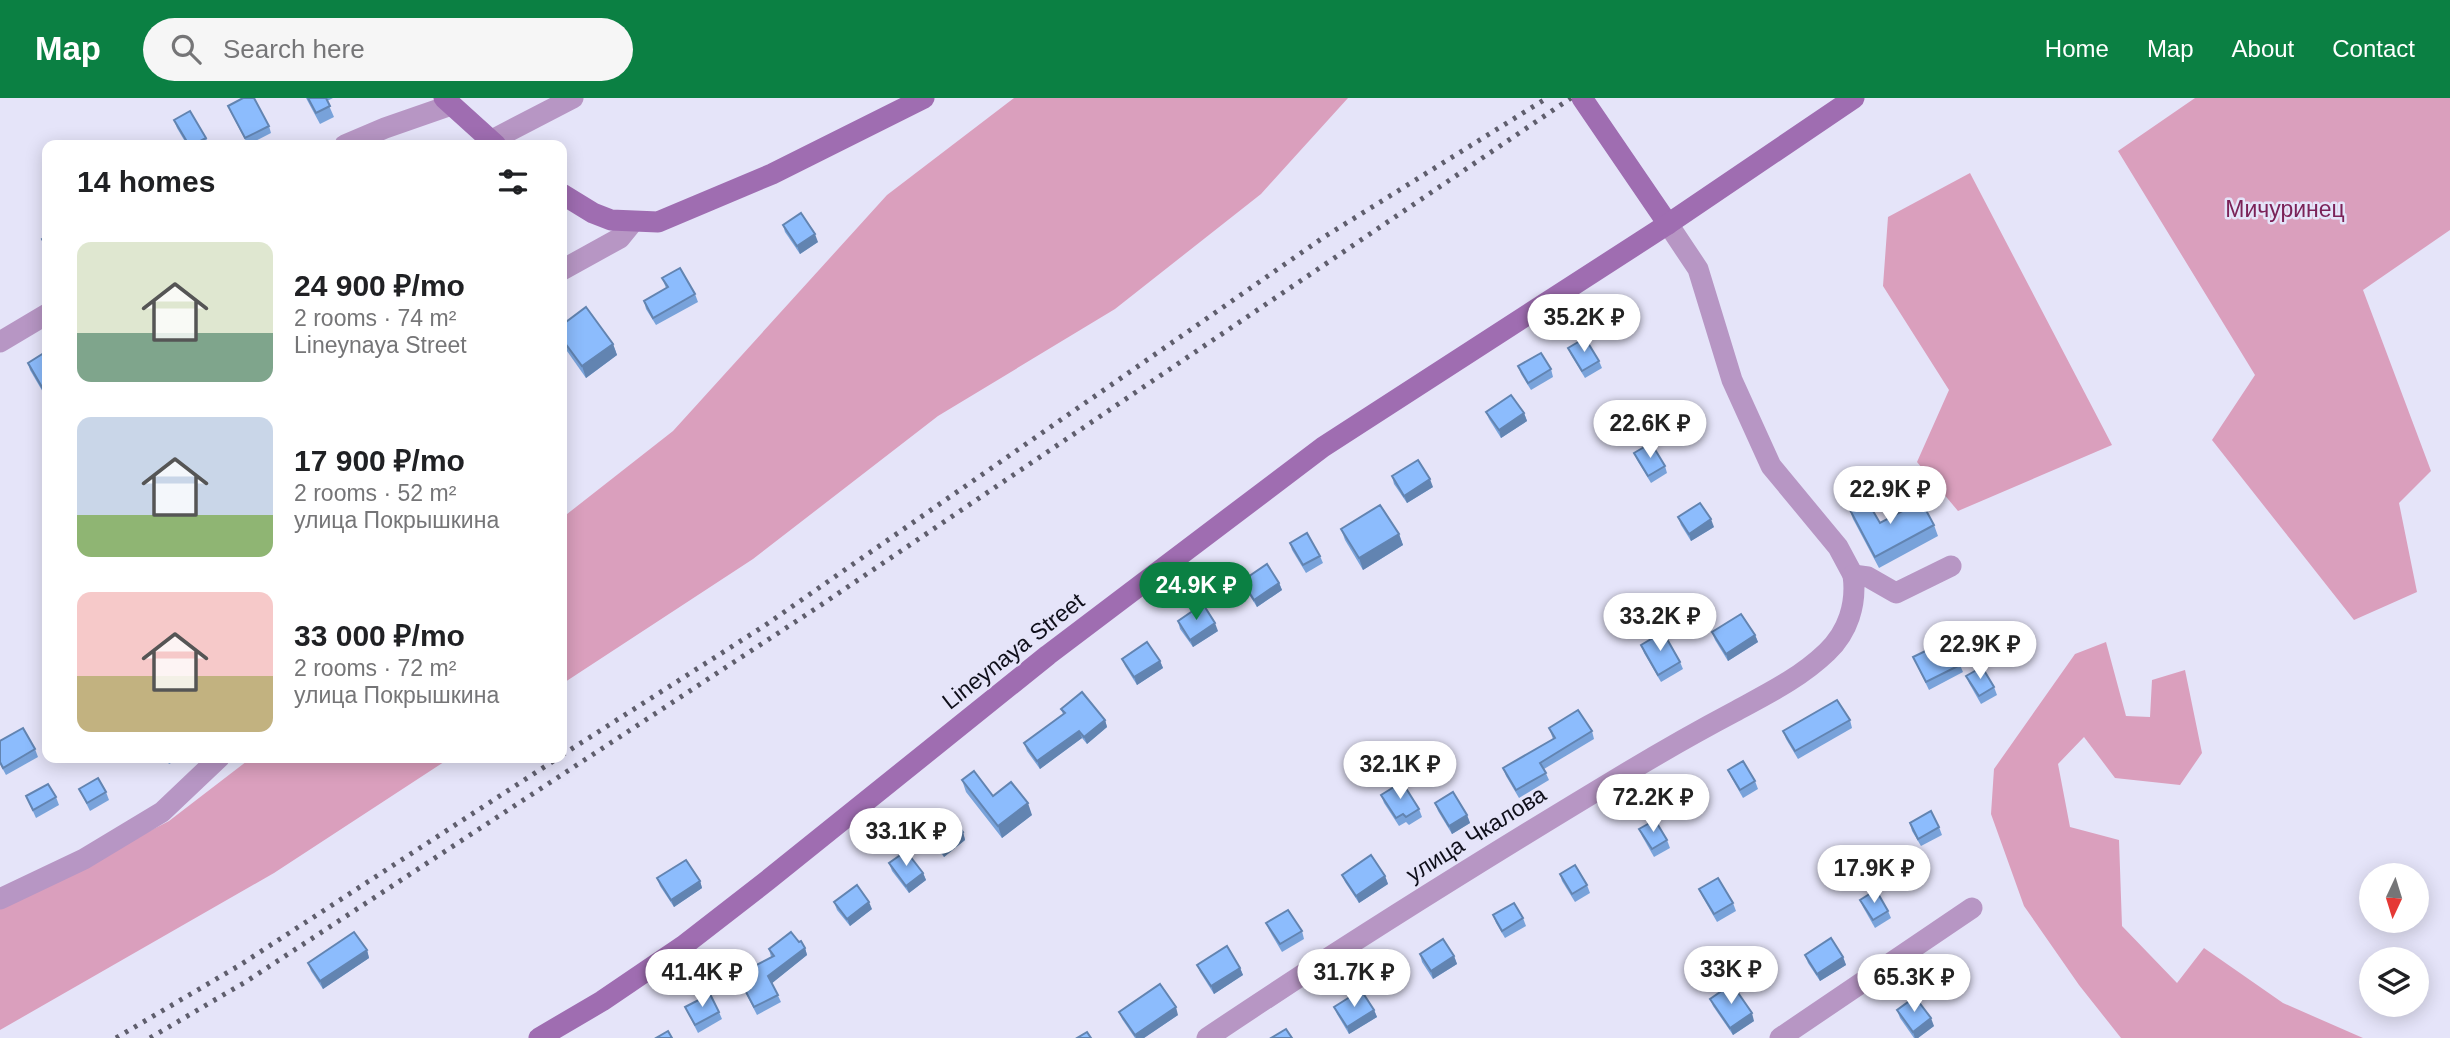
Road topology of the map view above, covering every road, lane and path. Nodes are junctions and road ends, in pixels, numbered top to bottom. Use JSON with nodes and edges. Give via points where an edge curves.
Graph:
{"nodes":[{"id":1,"x":573,"y":98,"type":"edge"},
{"id":2,"x":924,"y":98,"type":"edge"},
{"id":3,"x":1581,"y":98,"type":"edge"},
{"id":4,"x":1854,"y":98,"type":"edge"},
{"id":5,"x":448,"y":102,"type":"edge"},
{"id":6,"x":357,"y":140,"type":"edge"},
{"id":7,"x":490,"y":140,"type":"edge"},
{"id":8,"x":498,"y":140,"type":"edge"},
{"id":9,"x":567,"y":197,"type":"edge"},
{"id":10,"x":633,"y":222,"type":"junction"},
{"id":11,"x":1668,"y":224,"type":"junction"},
{"id":12,"x":567,"y":267,"type":"edge"},
{"id":13,"x":42,"y":317,"type":"edge"},
{"id":14,"x":0,"y":342,"type":"edge"},
{"id":15,"x":1951,"y":566,"type":"dead end"},
{"id":16,"x":1853,"y":575,"type":"junction"},
{"id":17,"x":214,"y":763,"type":"edge"},
{"id":18,"x":0,"y":899,"type":"edge"},
{"id":19,"x":1972,"y":908,"type":"dead end"},
{"id":20,"x":539,"y":1038,"type":"edge"},
{"id":21,"x":1207,"y":1038,"type":"edge"},
{"id":22,"x":1780,"y":1038,"type":"edge"}],
"edges":[{"from":1,"to":8,"type":"street"},
{"from":2,"to":10,"type":"main road","via":[[682,214],[658,222]]},
{"from":3,"to":11,"type":"main road"},
{"from":4,"to":11,"type":"main road","name":"Lineynaya Street"},
{"from":5,"to":6,"type":"street"},
{"from":5,"to":7,"type":"main road"},
{"from":9,"to":10,"type":"main road","via":[[611,220]]},
{"from":10,"to":12,"type":"street","via":[[620,238]]},
{"from":11,"to":16,"type":"street","via":[[1698,269],[1732,380],[1771,466],[1838,547]]},
{"from":11,"to":20,"type":"main road","name":"Lineynaya Street","via":[[1323,447],[1048,655],[682,946]]},
{"from":13,"to":14,"type":"street"},
{"from":15,"to":16,"type":"street","via":[[1896,593],[1868,577]]},
{"from":16,"to":21,"type":"street","name":"улица Чкалова","via":[[1856,592],[1850,618],[1830,650],[1800,676],[1548,820],[1335,952]]},
{"from":17,"to":18,"type":"street","via":[[162,813],[84,859]]},
{"from":19,"to":22,"type":"street"}]}
